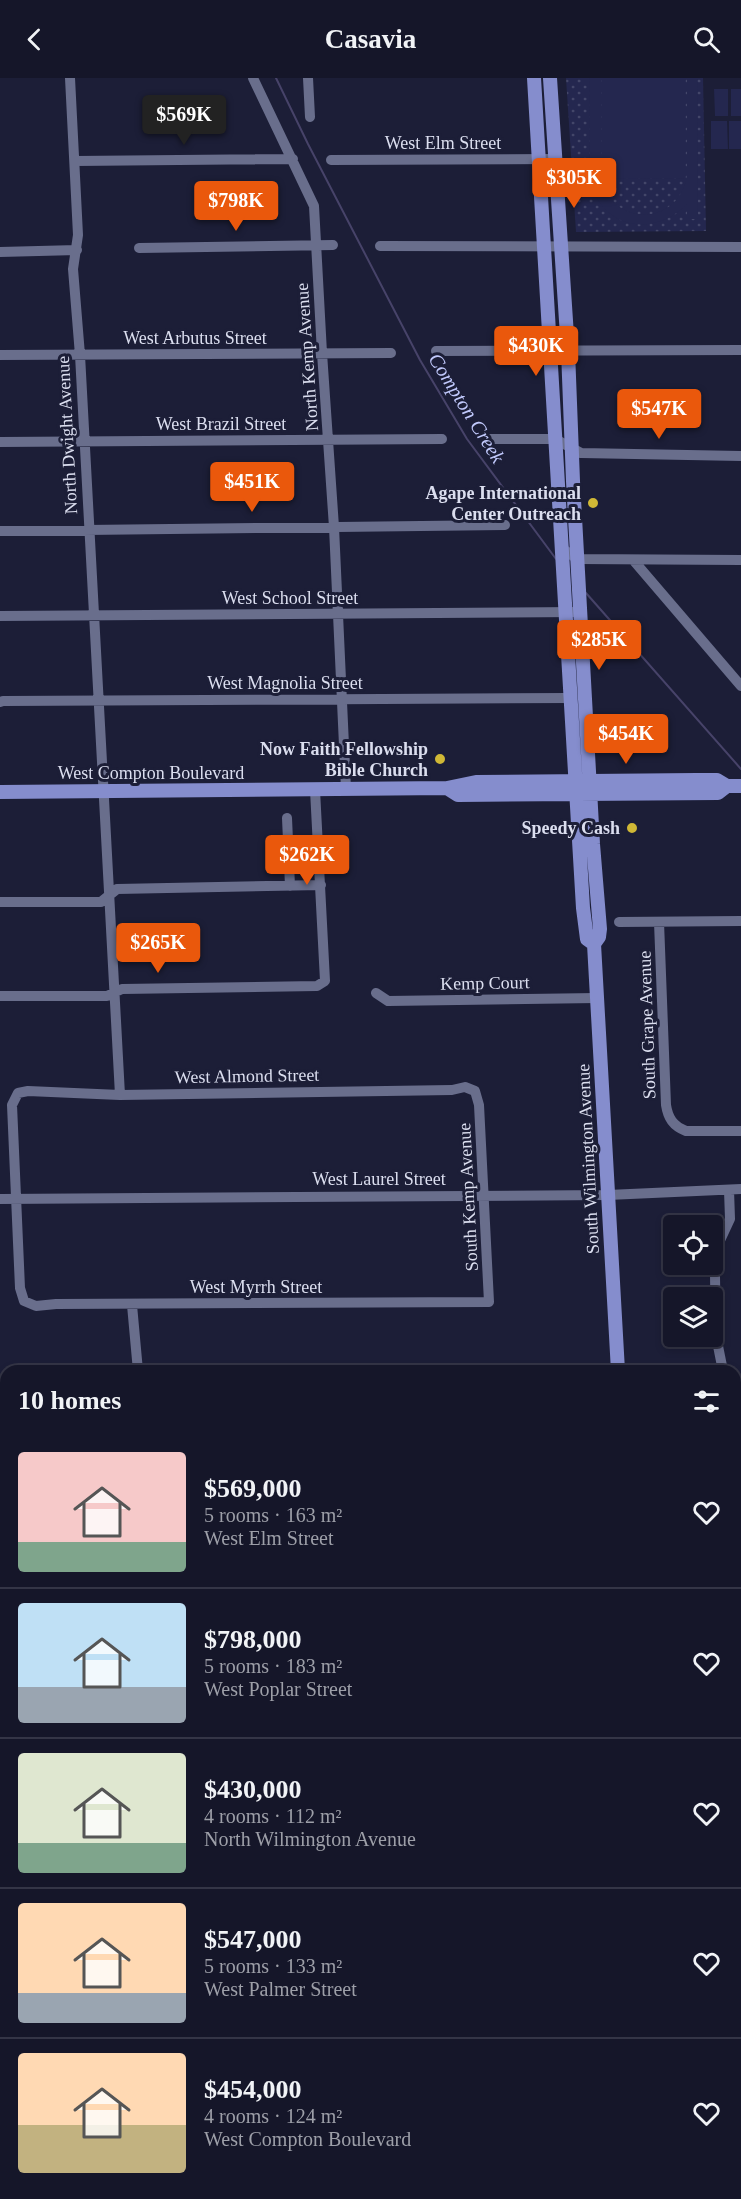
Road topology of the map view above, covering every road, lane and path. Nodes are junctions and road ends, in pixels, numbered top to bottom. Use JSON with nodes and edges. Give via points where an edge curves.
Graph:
{"nodes":[{"id":1,"x":70,"y":78,"type":"edge"},
{"id":2,"x":253,"y":78,"type":"edge"},
{"id":3,"x":308,"y":78,"type":"edge"},
{"id":4,"x":534,"y":78,"type":"edge"},
{"id":5,"x":550,"y":78,"type":"edge"},
{"id":6,"x":310,"y":117,"type":"dead end"},
{"id":7,"x":293,"y":159,"type":"junction"},
{"id":8,"x":537,"y":159,"type":"junction"},
{"id":9,"x":555,"y":159,"type":"junction"},
{"id":10,"x":331,"y":160,"type":"dead end"},
{"id":11,"x":75,"y":161,"type":"junction"},
{"id":12,"x":333,"y":245,"type":"dead end"},
{"id":13,"x":562,"y":245,"type":"junction"},
{"id":14,"x":317,"y":246,"type":"junction"},
{"id":15,"x":380,"y":246,"type":"dead end"},
{"id":16,"x":544,"y":246,"type":"junction"},
{"id":17,"x":741,"y":247,"type":"edge"},
{"id":18,"x":139,"y":248,"type":"dead end"},
{"id":19,"x":76,"y":250,"type":"junction"},
{"id":20,"x":0,"y":252,"type":"edge"},
{"id":21,"x":741,"y":350,"type":"edge"},
{"id":22,"x":436,"y":351,"type":"dead end"},
{"id":23,"x":550,"y":351,"type":"junction"},
{"id":24,"x":568,"y":351,"type":"junction"},
{"id":25,"x":322,"y":353,"type":"junction"},
{"id":26,"x":391,"y":353,"type":"dead end"},
{"id":27,"x":0,"y":355,"type":"edge"},
{"id":28,"x":80,"y":355,"type":"junction"},
{"id":29,"x":442,"y":439,"type":"dead end"},
{"id":30,"x":489,"y":439,"type":"dead end"},
{"id":31,"x":555,"y":439,"type":"junction"},
{"id":32,"x":329,"y":440,"type":"junction"},
{"id":33,"x":85,"y":441,"type":"junction"},
{"id":34,"x":0,"y":442,"type":"edge"},
{"id":35,"x":572,"y":449,"type":"junction"},
{"id":36,"x":741,"y":456,"type":"edge"},
{"id":37,"x":505,"y":525,"type":"dead end"},
{"id":38,"x":334,"y":527,"type":"junction"},
{"id":39,"x":88,"y":529,"type":"junction"},
{"id":40,"x":0,"y":531,"type":"edge"},
{"id":41,"x":562,"y":548,"type":"junction"},
{"id":42,"x":577,"y":559,"type":"junction"},
{"id":43,"x":741,"y":560,"type":"edge"},
{"id":44,"x":634,"y":561,"type":"junction"},
{"id":45,"x":575,"y":610,"type":"junction"},
{"id":46,"x":93,"y":615,"type":"junction"},
{"id":47,"x":338,"y":615,"type":"junction"},
{"id":48,"x":0,"y":616,"type":"edge"},
{"id":49,"x":741,"y":686,"type":"edge"},
{"id":50,"x":570,"y":698,"type":"junction"},
{"id":51,"x":98,"y":699,"type":"junction"},
{"id":52,"x":341,"y":700,"type":"junction"},
{"id":53,"x":0,"y":702,"type":"edge"},
{"id":54,"x":734,"y":786,"type":"edge"},
{"id":55,"x":576,"y":788,"type":"junction"},
{"id":56,"x":590,"y":788,"type":"junction"},
{"id":57,"x":346,"y":789,"type":"junction"},
{"id":58,"x":315,"y":790,"type":"junction"},
{"id":59,"x":104,"y":791,"type":"junction"},
{"id":60,"x":0,"y":792,"type":"edge"},
{"id":61,"x":287,"y":818,"type":"dead end"},
{"id":62,"x":321,"y":885,"type":"junction"},
{"id":63,"x":290,"y":886,"type":"junction"},
{"id":64,"x":108,"y":896,"type":"junction"},
{"id":65,"x":0,"y":902,"type":"edge"},
{"id":66,"x":741,"y":921,"type":"edge"},
{"id":67,"x":619,"y":922,"type":"dead end"},
{"id":68,"x":659,"y":922,"type":"junction"},
{"id":69,"x":594,"y":944,"type":"junction"},
{"id":70,"x":114,"y":993,"type":"junction"},
{"id":71,"x":376,"y":993,"type":"dead end"},
{"id":72,"x":0,"y":996,"type":"edge"},
{"id":73,"x":597,"y":998,"type":"junction"},
{"id":74,"x":475,"y":1091,"type":"joint"},
{"id":75,"x":120,"y":1095,"type":"junction"},
{"id":76,"x":741,"y":1131,"type":"edge"},
{"id":77,"x":741,"y":1189,"type":"edge"},
{"id":78,"x":729,"y":1190,"type":"junction"},
{"id":79,"x":485,"y":1195,"type":"junction"},
{"id":80,"x":608,"y":1195,"type":"junction"},
{"id":81,"x":0,"y":1199,"type":"edge"},
{"id":82,"x":16,"y":1199,"type":"junction"},
{"id":83,"x":489,"y":1302,"type":"joint"},
{"id":84,"x":132,"y":1305,"type":"junction"},
{"id":85,"x":137,"y":1365,"type":"edge"},
{"id":86,"x":618,"y":1365,"type":"edge"},
{"id":87,"x":722,"y":1365,"type":"edge"}],
"edges":[{"from":1,"to":11,"type":"street","name":"North Dwight Avenue"},
{"from":2,"to":7,"type":"street","name":"North Kemp Avenue"},
{"from":3,"to":6,"type":"street"},
{"from":4,"to":8,"type":"main road"},
{"from":5,"to":9,"type":"main road"},
{"from":7,"to":11,"type":"street"},
{"from":7,"to":14,"type":"street","name":"North Kemp Avenue","via":[[314,206]]},
{"from":8,"to":9,"type":"street","name":"West Elm Street"},
{"from":8,"to":10,"type":"street","name":"West Elm Street"},
{"from":8,"to":16,"type":"main road"},
{"from":9,"to":13,"type":"main road"},
{"from":11,"to":19,"type":"street","name":"North Dwight Avenue"},
{"from":12,"to":14,"type":"street"},
{"from":13,"to":16,"type":"street"},
{"from":13,"to":17,"type":"street"},
{"from":13,"to":24,"type":"main road"},
{"from":14,"to":18,"type":"street"},
{"from":14,"to":25,"type":"street","name":"North Kemp Avenue"},
{"from":15,"to":16,"type":"street"},
{"from":16,"to":23,"type":"main road"},
{"from":19,"to":20,"type":"street"},
{"from":19,"to":28,"type":"street","name":"North Dwight Avenue","via":[[73,269]]},
{"from":21,"to":24,"type":"street"},
{"from":22,"to":23,"type":"street"},
{"from":23,"to":24,"type":"street"},
{"from":23,"to":31,"type":"main road"},
{"from":24,"to":35,"type":"main road"},
{"from":25,"to":26,"type":"street","name":"West Arbutus Street"},
{"from":25,"to":28,"type":"street","name":"West Arbutus Street"},
{"from":25,"to":32,"type":"street","name":"North Kemp Avenue"},
{"from":27,"to":28,"type":"street","name":"West Arbutus Street"},
{"from":28,"to":33,"type":"street","name":"North Dwight Avenue"},
{"from":29,"to":32,"type":"street","name":"West Brazil Street"},
{"from":30,"to":31,"type":"street"},
{"from":31,"to":35,"type":"street"},
{"from":31,"to":41,"type":"main road"},
{"from":32,"to":33,"type":"street","name":"West Brazil Street"},
{"from":32,"to":38,"type":"street","name":"North Kemp Avenue"},
{"from":33,"to":34,"type":"street","name":"West Brazil Street"},
{"from":33,"to":39,"type":"street","name":"North Dwight Avenue"},
{"from":35,"to":36,"type":"street","via":[[580,453]]},
{"from":35,"to":42,"type":"main road"},
{"from":37,"to":38,"type":"street"},
{"from":38,"to":39,"type":"street"},
{"from":38,"to":47,"type":"street","name":"North Kemp Avenue"},
{"from":39,"to":40,"type":"street"},
{"from":39,"to":46,"type":"street","name":"North Dwight Avenue"},
{"from":41,"to":42,"type":"street"},
{"from":41,"to":45,"type":"main road","via":[[565,592]]},
{"from":42,"to":44,"type":"street"},
{"from":42,"to":45,"type":"main road"},
{"from":43,"to":44,"type":"street"},
{"from":44,"to":49,"type":"street"},
{"from":45,"to":47,"type":"street","name":"West School Street"},
{"from":45,"to":50,"type":"main road"},
{"from":45,"to":56,"type":"main road","name":"South Wilmington Avenue"},
{"from":46,"to":47,"type":"street","name":"West School Street"},
{"from":46,"to":48,"type":"street","name":"West School Street"},
{"from":46,"to":51,"type":"street","name":"North Dwight Avenue"},
{"from":47,"to":52,"type":"street","name":"North Kemp Avenue"},
{"from":50,"to":52,"type":"street","name":"West Magnolia Street"},
{"from":50,"to":55,"type":"main road"},
{"from":51,"to":52,"type":"street","name":"West Magnolia Street"},
{"from":51,"to":53,"type":"street","name":"West Magnolia Street"},
{"from":51,"to":59,"type":"street","name":"North Dwight Avenue"},
{"from":52,"to":57,"type":"street","name":"North Kemp Avenue"},
{"from":54,"to":56,"type":"main road","name":"West Compton Boulevard","via":[[707,780]]},
{"from":55,"to":56,"type":"main road","name":"West Compton Boulevard"},
{"from":55,"to":57,"type":"main road","name":"West Compton Boulevard","via":[[476,782],[447,788]]},
{"from":55,"to":69,"type":"main road","name":"South Wilmington Avenue","via":[[586,939]]},
{"from":56,"to":69,"type":"main road","name":"South Wilmington Avenue","via":[[600,929]]},
{"from":57,"to":58,"type":"main road","name":"West Compton Boulevard"},
{"from":58,"to":59,"type":"main road","name":"West Compton Boulevard"},
{"from":58,"to":62,"type":"street"},
{"from":59,"to":60,"type":"main road","name":"West Compton Boulevard"},
{"from":59,"to":64,"type":"street","name":"North Dwight Avenue"},
{"from":61,"to":63,"type":"street"},
{"from":62,"to":63,"type":"street"},
{"from":62,"to":70,"type":"street","via":[[325,981],[317,986],[122,989]]},
{"from":63,"to":64,"type":"street","via":[[117,889]]},
{"from":64,"to":65,"type":"street","via":[[101,902]]},
{"from":64,"to":70,"type":"street","name":"North Dwight Avenue"},
{"from":66,"to":68,"type":"street"},
{"from":67,"to":68,"type":"street"},
{"from":68,"to":76,"type":"street","name":"South Grape Avenue","via":[[666,1105],[671,1128]]},
{"from":69,"to":73,"type":"main road","name":"South Wilmington Avenue"},
{"from":70,"to":72,"type":"street"},
{"from":70,"to":75,"type":"street","name":"North Dwight Avenue"},
{"from":71,"to":73,"type":"street","name":"Kemp Court","via":[[388,1001]]},
{"from":73,"to":80,"type":"main road","name":"South Wilmington Avenue"},
{"from":74,"to":75,"type":"street","name":"West Almond Street","via":[[465,1087]]},
{"from":74,"to":79,"type":"street","name":"South Kemp Avenue"},
{"from":75,"to":82,"type":"street","name":"West Almond Street","via":[[18,1093],[12,1105]]},
{"from":77,"to":78,"type":"street","name":"West Laurel Street"},
{"from":78,"to":80,"type":"street","name":"West Laurel Street"},
{"from":78,"to":87,"type":"street","via":[[730,1219],[717,1247],[714,1276],[716,1336]]},
{"from":79,"to":80,"type":"street","name":"West Laurel Street"},
{"from":79,"to":82,"type":"street","name":"West Laurel Street"},
{"from":79,"to":83,"type":"street","name":"South Kemp Avenue"},
{"from":80,"to":86,"type":"main road","name":"South Wilmington Avenue"},
{"from":81,"to":82,"type":"street","name":"West Laurel Street"},
{"from":82,"to":84,"type":"street","name":"West Myrrh Street","via":[[24,1301],[36,1306]]},
{"from":83,"to":84,"type":"street","name":"West Myrrh Street"},
{"from":84,"to":85,"type":"street"}]}
